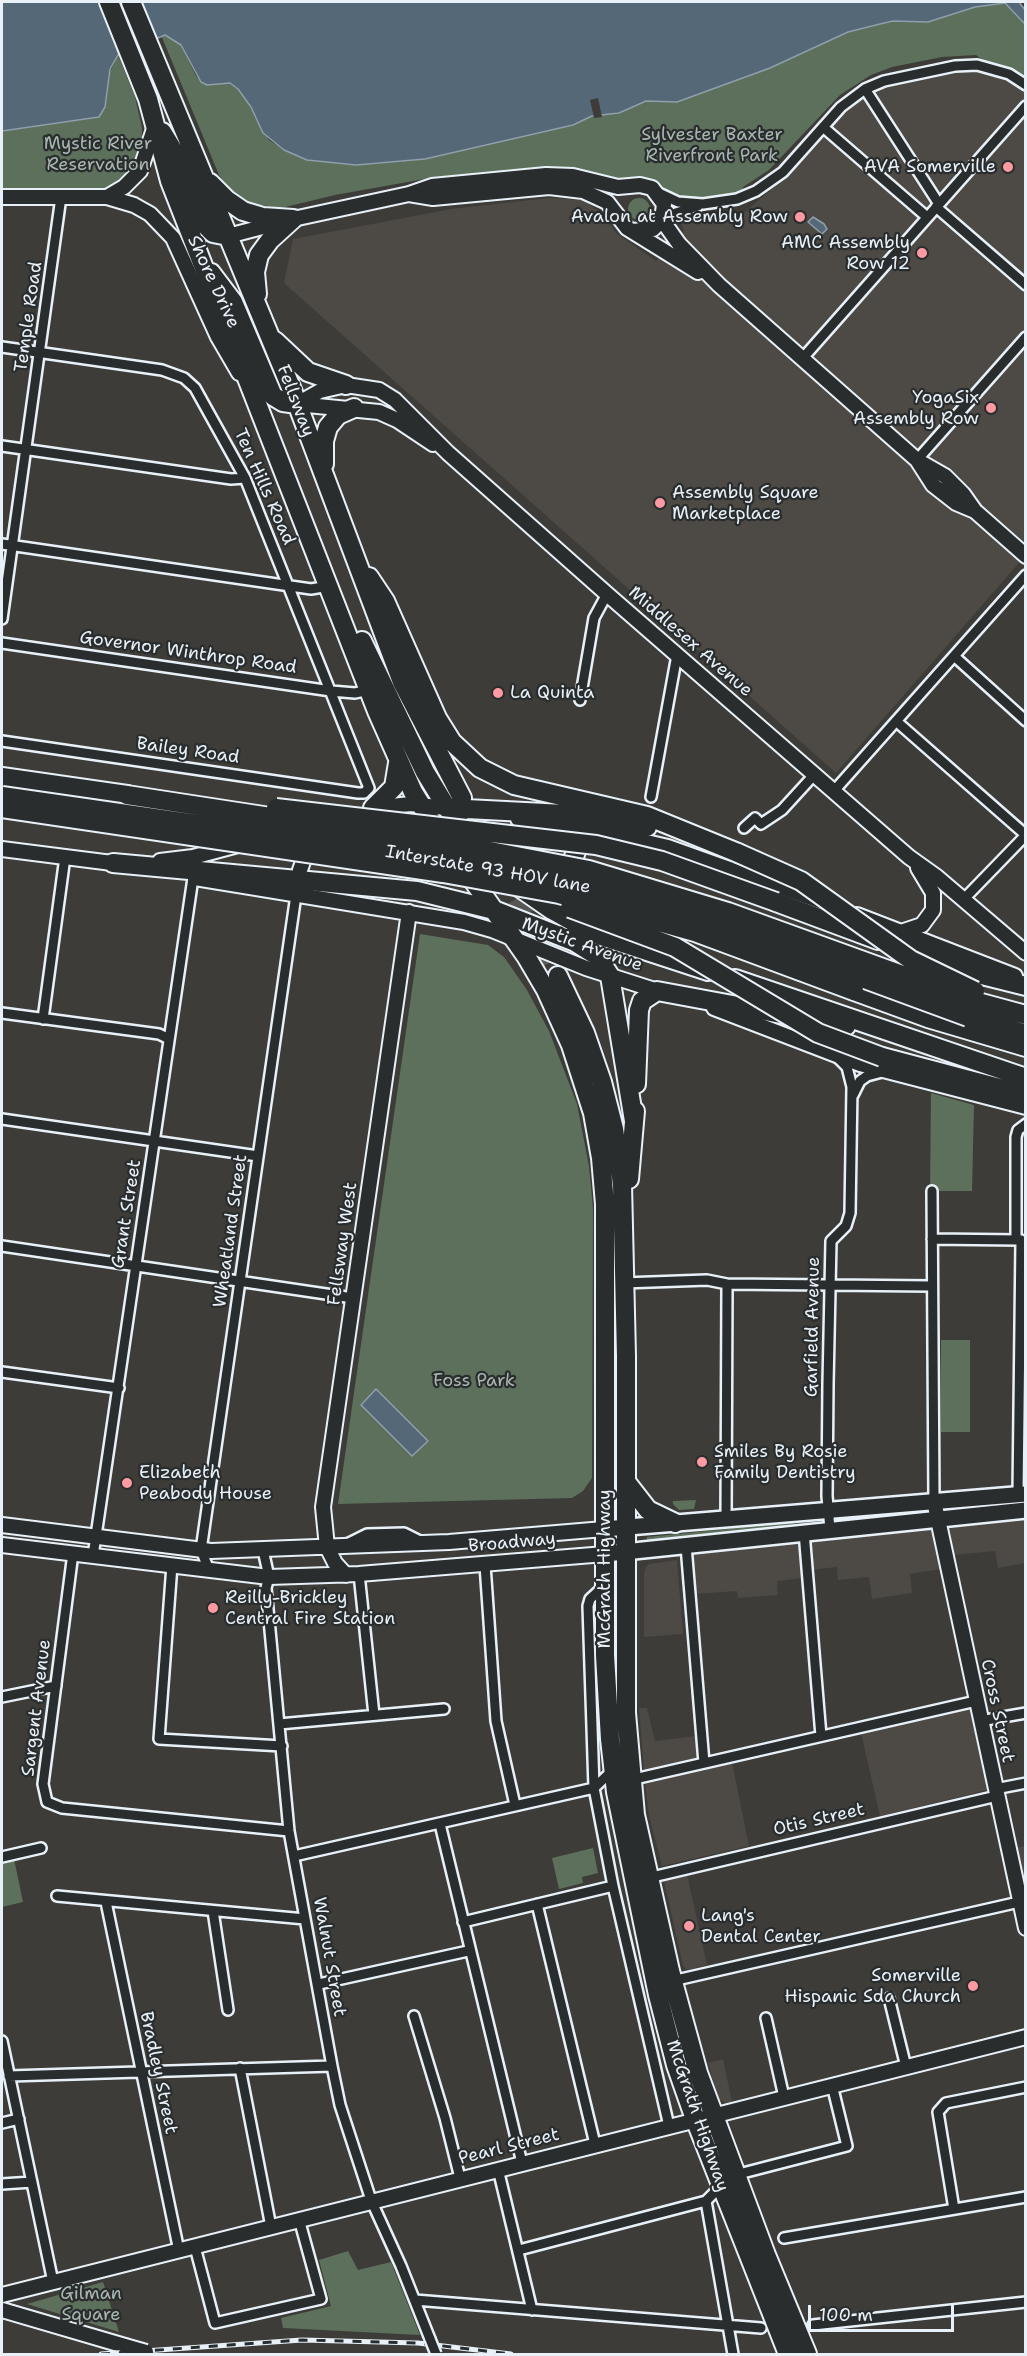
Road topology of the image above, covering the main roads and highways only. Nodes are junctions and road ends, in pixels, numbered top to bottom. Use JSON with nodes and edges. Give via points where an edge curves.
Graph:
{"nodes":[{"id":1,"x":109,"y":2,"type":"edge"},
{"id":2,"x":131,"y":2,"type":"edge"},
{"id":3,"x":154,"y":121,"type":"junction"},
{"id":4,"x":201,"y":170,"type":"junction"},
{"id":5,"x":633,"y":187,"type":"junction"},
{"id":6,"x":409,"y":195,"type":"junction"},
{"id":7,"x":2,"y":196,"type":"edge"},
{"id":8,"x":107,"y":197,"type":"junction"},
{"id":9,"x":618,"y":216,"type":"junction"},
{"id":10,"x":663,"y":218,"type":"junction"},
{"id":11,"x":292,"y":219,"type":"junction"},
{"id":12,"x":633,"y":231,"type":"junction"},
{"id":13,"x":228,"y":236,"type":"junction"},
{"id":14,"x":203,"y":266,"type":"junction"},
{"id":15,"x":719,"y":285,"type":"junction"},
{"id":16,"x":259,"y":311,"type":"junction"},
{"id":17,"x":268,"y":333,"type":"junction"},
{"id":18,"x":346,"y":385,"type":"junction"},
{"id":19,"x":297,"y":404,"type":"junction"},
{"id":20,"x":354,"y":408,"type":"junction"},
{"id":21,"x":261,"y":411,"type":"junction"},
{"id":22,"x":276,"y":447,"type":"junction"},
{"id":23,"x":448,"y":453,"type":"junction"},
{"id":24,"x":324,"y":478,"type":"junction"},
{"id":25,"x":352,"y":551,"type":"junction"},
{"id":26,"x":1026,"y":556,"type":"edge"},
{"id":27,"x":329,"y":586,"type":"junction"},
{"id":28,"x":398,"y":761,"type":"junction"},
{"id":29,"x":2,"y":777,"type":"edge"},
{"id":30,"x":2,"y":796,"type":"edge"},
{"id":31,"x":462,"y":798,"type":"dead end"},
{"id":32,"x":420,"y":804,"type":"junction"},
{"id":33,"x":2,"y":808,"type":"edge"},
{"id":34,"x":373,"y":808,"type":"junction"},
{"id":35,"x":447,"y":808,"type":"junction"},
{"id":36,"x":212,"y":809,"type":"junction"},
{"id":37,"x":336,"y":818,"type":"junction"},
{"id":38,"x":597,"y":831,"type":"junction"},
{"id":39,"x":2,"y":849,"type":"edge"},
{"id":40,"x":738,"y":853,"type":"junction"},
{"id":41,"x":909,"y":857,"type":"junction"},
{"id":42,"x":113,"y":863,"type":"junction"},
{"id":43,"x":488,"y":881,"type":"junction"},
{"id":44,"x":297,"y":887,"type":"junction"},
{"id":45,"x":494,"y":909,"type":"junction"},
{"id":46,"x":409,"y":912,"type":"junction"},
{"id":47,"x":573,"y":923,"type":"junction"},
{"id":48,"x":901,"y":932,"type":"junction"},
{"id":49,"x":514,"y":940,"type":"junction"},
{"id":50,"x":1026,"y":953,"type":"edge"},
{"id":51,"x":558,"y":976,"type":"tunnel mouth"},
{"id":52,"x":609,"y":976,"type":"junction"},
{"id":53,"x":1026,"y":980,"type":"edge"},
{"id":54,"x":1026,"y":986,"type":"edge"},
{"id":55,"x":657,"y":991,"type":"junction"},
{"id":56,"x":971,"y":1010,"type":"junction"},
{"id":57,"x":1026,"y":1014,"type":"edge"},
{"id":58,"x":1026,"y":1034,"type":"edge"},
{"id":59,"x":909,"y":1038,"type":"junction"},
{"id":60,"x":1026,"y":1047,"type":"edge"},
{"id":61,"x":974,"y":1060,"type":"junction"},
{"id":62,"x":884,"y":1064,"type":"junction"},
{"id":63,"x":1026,"y":1071,"type":"edge"},
{"id":64,"x":1026,"y":1078,"type":"edge"},
{"id":65,"x":1026,"y":1095,"type":"edge"},
{"id":66,"x":1026,"y":1107,"type":"edge"},
{"id":67,"x":634,"y":1121,"type":"junction"},
{"id":68,"x":624,"y":1212,"type":"junction"},
{"id":69,"x":627,"y":1483,"type":"junction"},
{"id":70,"x":1022,"y":1494,"type":"edge"},
{"id":71,"x":934,"y":1502,"type":"junction"},
{"id":72,"x":1026,"y":1510,"type":"edge"},
{"id":73,"x":938,"y":1518,"type":"junction"},
{"id":74,"x":675,"y":1523,"type":"junction"},
{"id":75,"x":2,"y":1525,"type":"edge"},
{"id":76,"x":627,"y":1526,"type":"junction"},
{"id":77,"x":604,"y":1529,"type":"junction"},
{"id":78,"x":139,"y":1542,"type":"junction"},
{"id":79,"x":2,"y":1545,"type":"edge"},
{"id":80,"x":334,"y":1547,"type":"junction"},
{"id":81,"x":627,"y":1552,"type":"junction"},
{"id":82,"x":604,"y":1554,"type":"junction"},
{"id":83,"x":137,"y":1560,"type":"junction"},
{"id":84,"x":353,"y":1574,"type":"junction"},
{"id":85,"x":1026,"y":1928,"type":"edge"},
{"id":86,"x":1026,"y":2037,"type":"edge"},
{"id":87,"x":703,"y":2117,"type":"junction"},
{"id":88,"x":728,"y":2181,"type":"junction"},
{"id":89,"x":2,"y":2295,"type":"edge"},
{"id":90,"x":2,"y":2310,"type":"edge"},
{"id":91,"x":155,"y":2355,"type":"edge"},
{"id":92,"x":788,"y":2355,"type":"edge"},
{"id":93,"x":807,"y":2355,"type":"edge"}],
"edges":[{"from":1,"to":3,"type":"highway","name":"Fellsway"},
{"from":2,"to":4,"type":"highway","name":"Fellsway"},
{"from":3,"to":8,"type":"main road","via":[[140,171]]},
{"from":3,"to":13,"type":"highway","via":[[173,150],[204,224],[213,233]]},
{"from":3,"to":14,"type":"highway","name":"Fellsway","via":[[167,172]]},
{"from":4,"to":11,"type":"highway","via":[[219,193],[243,211]]},
{"from":4,"to":13,"type":"highway","name":"Fellsway"},
{"from":5,"to":6,"type":"main road","via":[[546,175],[447,183]]},
{"from":5,"to":9,"type":"main road","via":[[618,202]]},
{"from":5,"to":10,"type":"main road","via":[[646,186],[657,192],[664,204]]},
{"from":6,"to":9,"type":"main road","via":[[433,198],[573,188],[600,198]]},
{"from":6,"to":11,"type":"main road"},
{"from":7,"to":8,"type":"main road","name":"Shore Drive"},
{"from":8,"to":21,"type":"main road","name":"Shore Drive","via":[[139,207],[170,232],[218,337]]},
{"from":9,"to":12,"type":"main road"},
{"from":10,"to":12,"type":"main road","via":[[653,230]]},
{"from":10,"to":15,"type":"main road","via":[[679,244]]},
{"from":11,"to":13,"type":"main road"},
{"from":11,"to":16,"type":"highway","via":[[264,247],[256,263]]},
{"from":12,"to":15,"type":"main road"},
{"from":13,"to":14,"type":"highway","via":[[211,246]]},
{"from":13,"to":16,"type":"highway","name":"Fellsway"},
{"from":14,"to":19,"type":"highway","via":[[233,302],[273,396]]},
{"from":14,"to":21,"type":"highway","name":"Fellsway"},
{"from":15,"to":26,"type":"main road","via":[[917,460],[945,476],[975,511]]},
{"from":16,"to":17,"type":"highway","name":"Fellsway"},
{"from":17,"to":18,"type":"highway","via":[[308,372]]},
{"from":17,"to":19,"type":"highway","name":"Fellsway"},
{"from":18,"to":19,"type":"main road","name":"Middlesex Avenue","via":[[320,391]]},
{"from":18,"to":23,"type":"main road","name":"Middlesex Avenue","via":[[387,394]]},
{"from":19,"to":20,"type":"main road","name":"Middlesex Avenue"},
{"from":19,"to":22,"type":"highway","via":[[276,423]]},
{"from":19,"to":24,"type":"highway","name":"Fellsway"},
{"from":20,"to":23,"type":"main road","name":"Middlesex Avenue","via":[[389,416]]},
{"from":20,"to":24,"type":"highway","via":[[338,415],[328,427]]},
{"from":21,"to":22,"type":"highway","name":"Fellsway"},
{"from":22,"to":27,"type":"highway","name":"Fellsway"},
{"from":23,"to":41,"type":"main road","name":"Middlesex Avenue"},
{"from":24,"to":25,"type":"highway","name":"Fellsway"},
{"from":25,"to":31,"type":"highway","name":"Fellsway","via":[[406,690]]},
{"from":25,"to":40,"type":"highway","via":[[385,601],[437,718],[452,742],[470,760],[514,785],[628,810]]},
{"from":27,"to":28,"type":"highway","name":"Fellsway"},
{"from":27,"to":35,"type":"highway","via":[[360,637],[417,757]]},
{"from":28,"to":32,"type":"highway","name":"Fellsway"},
{"from":28,"to":34,"type":"highway","via":[[394,787]]},
{"from":29,"to":36,"type":"highway","bridge":true},
{"from":30,"to":56,"type":"highway","name":"Interstate 93 HOV lane","bridge":true,"via":[[445,860],[579,884],[699,918]]},
{"from":32,"to":34,"type":"main road","name":"Mystic Avenue"},
{"from":32,"to":35,"type":"main road","name":"Mystic Avenue"},
{"from":32,"to":45,"type":"highway","name":"McGrath Highway"},
{"from":33,"to":43,"type":"highway","bridge":true},
{"from":34,"to":37,"type":"main road","name":"Mystic Avenue"},
{"from":35,"to":38,"type":"main road","name":"Mystic Avenue"},
{"from":35,"to":40,"type":"highway","via":[[602,818]]},
{"from":35,"to":47,"type":"highway","via":[[508,878]]},
{"from":36,"to":54,"type":"highway","bridge":true,"via":[[286,808],[596,845],[673,865],[944,964]]},
{"from":36,"to":56,"type":"highway","bridge":true,"via":[[485,850],[589,870],[728,912]]},
{"from":37,"to":42,"type":"main road","name":"Mystic Avenue","via":[[193,857]]},
{"from":37,"to":44,"type":"main road","via":[[310,843]]},
{"from":38,"to":47,"type":"highway","via":[[578,846],[566,875],[564,907]]},
{"from":38,"to":48,"type":"main road","name":"Mystic Avenue","via":[[694,854]]},
{"from":39,"to":42,"type":"main road","name":"Mystic Avenue"},
{"from":40,"to":56,"type":"highway","bridge":true,"via":[[801,882],[911,960]]},
{"from":41,"to":48,"type":"main road","name":"Middlesex Avenue","via":[[928,883],[934,901],[922,925]]},
{"from":41,"to":50,"type":"main road","name":"Middlesex Avenue"},
{"from":42,"to":44,"type":"highway"},
{"from":42,"to":44,"type":"main road","name":"Mystic Avenue","via":[[193,878]]},
{"from":43,"to":56,"type":"highway","bridge":true,"via":[[559,894],[663,921]]},
{"from":43,"to":62,"type":"highway","bridge":true,"via":[[668,943],[818,1033]]},
{"from":44,"to":45,"type":"highway","via":[[417,891]]},
{"from":44,"to":46,"type":"main road","name":"Mystic Avenue"},
{"from":45,"to":49,"type":"highway","name":"McGrath Highway"},
{"from":45,"to":52,"type":"highway","via":[[588,949]]},
{"from":46,"to":49,"type":"main road","name":"Mystic Avenue","via":[[478,926]]},
{"from":46,"to":80,"type":"main road","name":"Fellsway West","via":[[323,1507]]},
{"from":47,"to":59,"type":"highway","via":[[638,950],[771,990]]},
{"from":48,"to":53,"type":"main road","name":"Mystic Avenue"},
{"from":49,"to":52,"type":"main road","name":"Mystic Avenue"},
{"from":49,"to":77,"type":"highway","name":"McGrath Highway","via":[[557,1012],[577,1061],[592,1113],[605,1193]]},
{"from":51,"to":68,"type":"highway","name":"McGrath Highway","via":[[585,1033],[606,1094],[618,1151]]},
{"from":52,"to":55,"type":"main road","name":"Mystic Avenue"},
{"from":52,"to":67,"type":"highway"},
{"from":55,"to":59,"type":"highway"},
{"from":55,"to":62,"type":"main road","name":"Mystic Avenue","via":[[722,1011],[833,1055]]},
{"from":55,"to":67,"type":"highway","via":[[642,1001],[639,1010]]},
{"from":56,"to":57,"type":"highway"},
{"from":56,"to":58,"type":"highway","name":"Interstate 93 HOV lane"},
{"from":56,"to":60,"type":"highway"},
{"from":59,"to":61,"type":"highway"},
{"from":61,"to":63,"type":"highway"},
{"from":61,"to":64,"type":"highway"},
{"from":62,"to":65,"type":"highway"},
{"from":62,"to":66,"type":"main road","name":"Mystic Avenue"},
{"from":67,"to":68,"type":"highway"},
{"from":68,"to":69,"type":"highway","name":"McGrath Highway"},
{"from":69,"to":74,"type":"highway","via":[[648,1510]]},
{"from":69,"to":76,"type":"highway","name":"McGrath Highway"},
{"from":70,"to":71,"type":"main road","name":"Broadway"},
{"from":71,"to":73,"type":"main road","name":"Cross Street"},
{"from":71,"to":74,"type":"main road","name":"Broadway"},
{"from":72,"to":73,"type":"main road","name":"Broadway"},
{"from":73,"to":81,"type":"main road","name":"Broadway"},
{"from":73,"to":85,"type":"main road","name":"Cross Street"},
{"from":74,"to":76,"type":"main road","name":"Broadway"},
{"from":75,"to":78,"type":"main road","name":"Broadway"},
{"from":76,"to":77,"type":"main road","name":"Broadway"},
{"from":76,"to":81,"type":"highway","name":"McGrath Highway"},
{"from":77,"to":80,"type":"main road","name":"Broadway"},
{"from":77,"to":82,"type":"highway","name":"McGrath Highway"},
{"from":78,"to":80,"type":"main road","name":"Broadway","via":[[201,1550]]},
{"from":78,"to":83,"type":"main road"},
{"from":79,"to":83,"type":"main road","name":"Broadway"},
{"from":80,"to":84,"type":"main road","name":"Fellsway West","via":[[335,1563]]},
{"from":81,"to":82,"type":"main road","name":"Broadway"},
{"from":81,"to":87,"type":"highway","name":"McGrath Highway","via":[[626,1713],[630,1780],[648,1878]]},
{"from":82,"to":84,"type":"main road","name":"Broadway"},
{"from":82,"to":87,"type":"highway","name":"McGrath Highway","via":[[613,1770],[674,2057]]},
{"from":83,"to":84,"type":"main road","name":"Broadway","via":[[269,1577]]},
{"from":86,"to":87,"type":"main road","name":"Pearl Street"},
{"from":87,"to":88,"type":"highway","name":"McGrath Highway"},
{"from":87,"to":89,"type":"main road","name":"Pearl Street"},
{"from":88,"to":92,"type":"highway","name":"McGrath Highway"},
{"from":88,"to":93,"type":"highway","name":"McGrath Highway"},
{"from":90,"to":91,"type":"main road","bridge":true}]}
